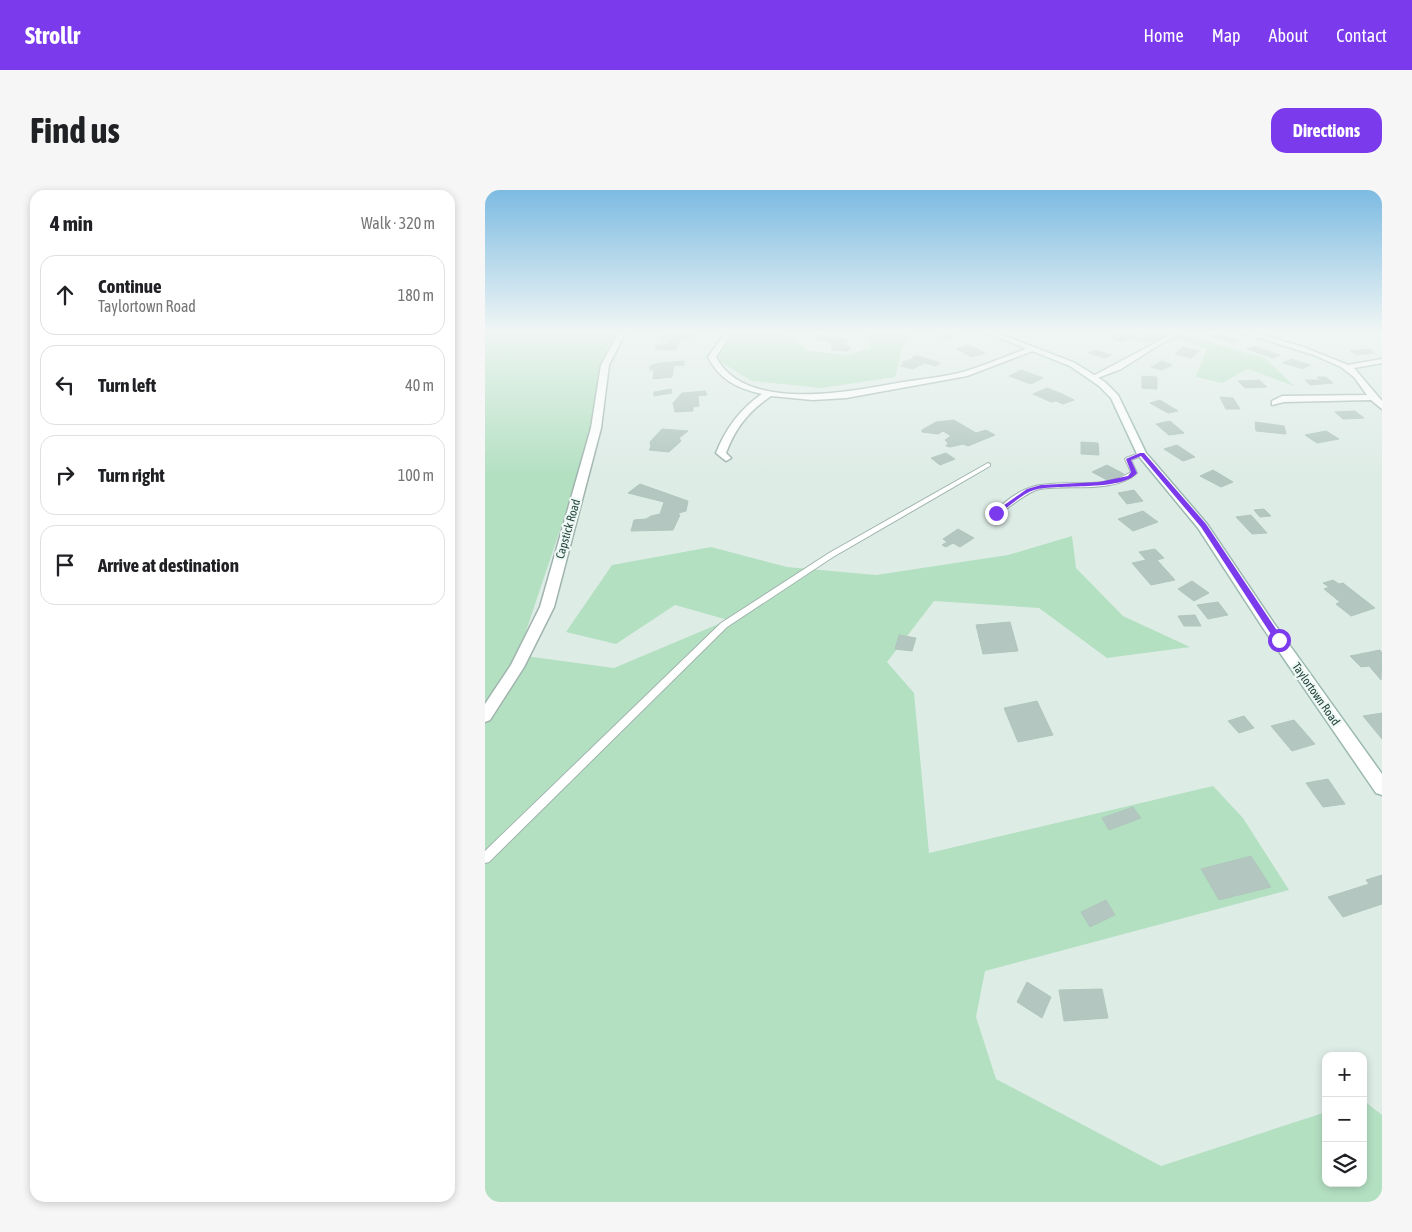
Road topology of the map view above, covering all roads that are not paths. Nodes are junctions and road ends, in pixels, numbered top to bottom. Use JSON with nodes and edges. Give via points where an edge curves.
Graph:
{"nodes":[{"id":1,"x":603,"y":379,"type":"edge"},
{"id":2,"x":733,"y":379,"type":"edge"},
{"id":3,"x":935,"y":379,"type":"edge"},
{"id":4,"x":1097,"y":379,"type":"edge"},
{"id":5,"x":1360,"y":379,"type":"edge"},
{"id":6,"x":769,"y":392,"type":"junction"},
{"id":7,"x":1373,"y":397,"type":"junction"},
{"id":8,"x":1275,"y":403,"type":"dead end"},
{"id":9,"x":1382,"y":406,"type":"edge"},
{"id":10,"x":1142,"y":454,"type":"junction"},
{"id":11,"x":726,"y":458,"type":"dead end"},
{"id":12,"x":988,"y":465,"type":"dead end"},
{"id":13,"x":996,"y":513,"type":"dead end"},
{"id":14,"x":485,"y":716,"type":"edge"},
{"id":15,"x":1382,"y":788,"type":"edge"},
{"id":16,"x":485,"y":858,"type":"edge"}],
"edges":[{"from":1,"to":14,"type":"street","name":"Capstick Road","via":[[596,428],[547,606],[517,667]]},
{"from":2,"to":6,"type":"street","via":[[747,388]]},
{"from":3,"to":6,"type":"street","via":[[846,395],[813,397]]},
{"from":4,"to":10,"type":"street","name":"Taylortown Road","via":[[1115,397]]},
{"from":5,"to":7,"type":"street"},
{"from":6,"to":11,"type":"street","via":[[746,409],[728,433],[721,453]]},
{"from":7,"to":8,"type":"street","via":[[1282,399]]},
{"from":7,"to":9,"type":"street"},
{"from":10,"to":13,"type":"lane","via":[[1128,459],[1134,473],[1130,477],[1099,484],[1035,488]]},
{"from":10,"to":15,"type":"street","name":"Taylortown Road","via":[[1203,526]]},
{"from":12,"to":16,"type":"lane","via":[[831,555],[724,625]]}]}
